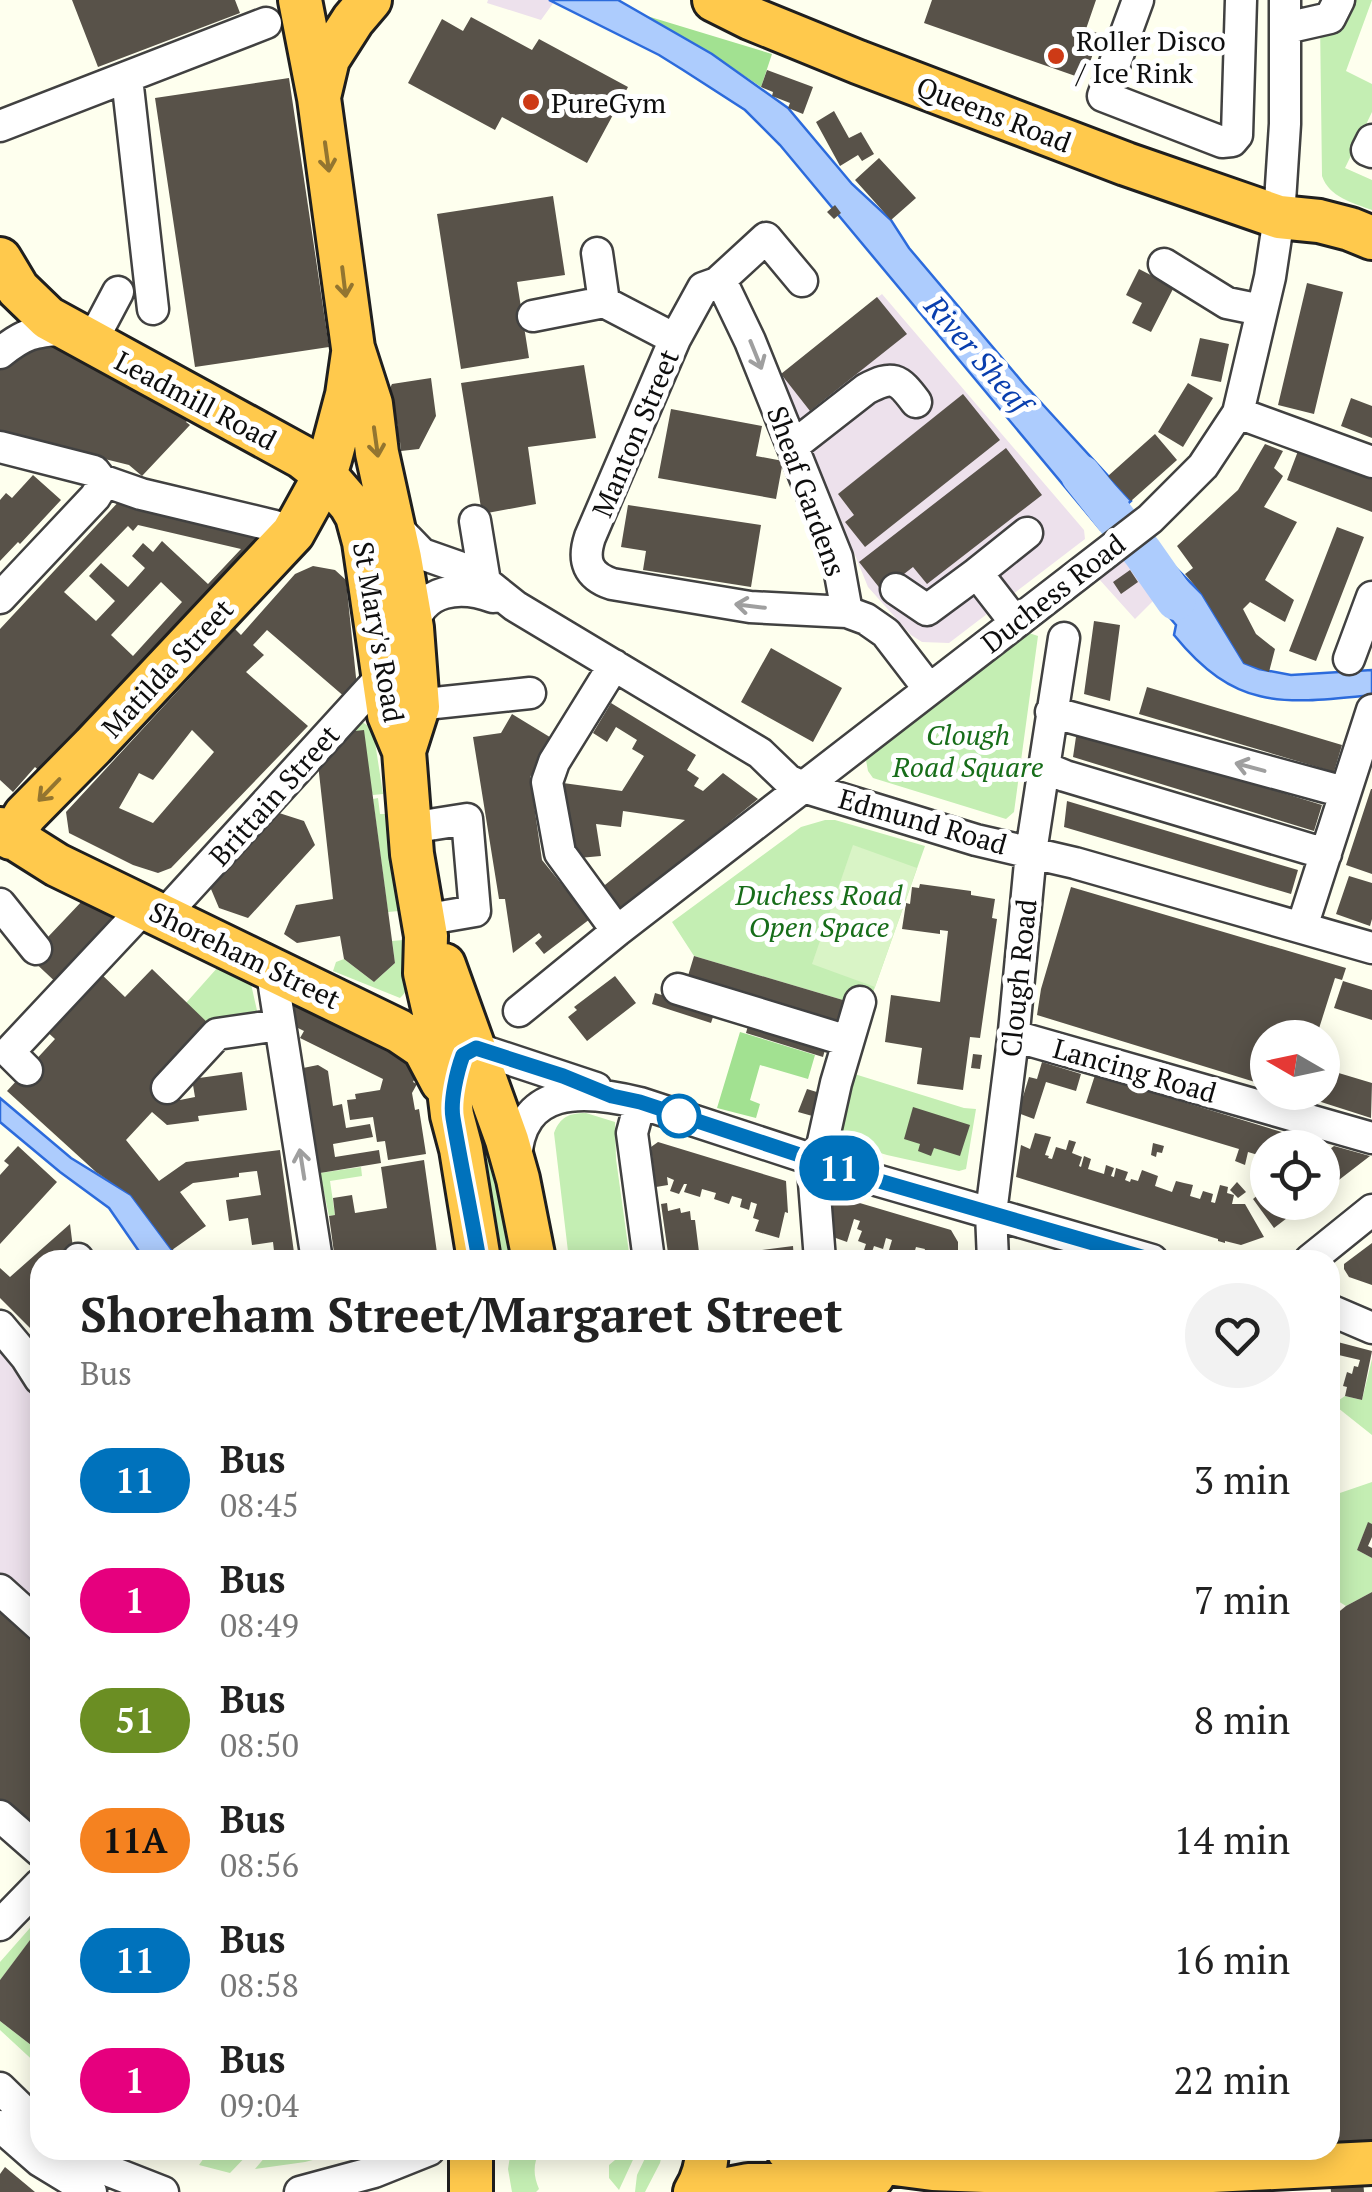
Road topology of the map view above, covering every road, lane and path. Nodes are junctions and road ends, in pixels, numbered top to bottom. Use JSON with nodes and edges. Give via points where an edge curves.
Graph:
{"nodes":[{"id":1,"x":370,"y":0,"type":"edge"},
{"id":2,"x":714,"y":0,"type":"edge"},
{"id":3,"x":1138,"y":0,"type":"edge"},
{"id":4,"x":1240,"y":0,"type":"edge"},
{"id":5,"x":1339,"y":0,"type":"edge"},
{"id":6,"x":283,"y":12,"type":"edge"},
{"id":7,"x":1286,"y":14,"type":"edge"},
{"id":8,"x":127,"y":78,"type":"junction"},
{"id":9,"x":319,"y":98,"type":"junction"},
{"id":10,"x":0,"y":126,"type":"edge"},
{"id":11,"x":1372,"y":140,"type":"edge"},
{"id":12,"x":1372,"y":152,"type":"edge"},
{"id":13,"x":1279,"y":217,"type":"junction"},
{"id":14,"x":1372,"y":238,"type":"edge"},
{"id":15,"x":597,"y":253,"type":"dead end"},
{"id":16,"x":1164,"y":264,"type":"dead end"},
{"id":17,"x":1,"y":265,"type":"edge"},
{"id":18,"x":1372,"y":267,"type":"edge"},
{"id":19,"x":802,"y":281,"type":"dead end"},
{"id":20,"x":710,"y":286,"type":"junction"},
{"id":21,"x":118,"y":292,"type":"dead end"},
{"id":22,"x":604,"y":302,"type":"junction"},
{"id":23,"x":153,"y":309,"type":"dead end"},
{"id":24,"x":1261,"y":310,"type":"junction"},
{"id":25,"x":533,"y":316,"type":"dead end"},
{"id":26,"x":73,"y":333,"type":"junction"},
{"id":27,"x":676,"y":339,"type":"junction"},
{"id":28,"x":353,"y":348,"type":"junction"},
{"id":29,"x":0,"y":353,"type":"edge"},
{"id":30,"x":916,"y":402,"type":"dead end"},
{"id":31,"x":1238,"y":413,"type":"junction"},
{"id":32,"x":793,"y":446,"type":"junction"},
{"id":33,"x":0,"y":447,"type":"edge"},
{"id":34,"x":1372,"y":462,"type":"edge"},
{"id":35,"x":324,"y":475,"type":"junction"},
{"id":36,"x":101,"y":480,"type":"junction"},
{"id":37,"x":475,"y":521,"type":"dead end"},
{"id":38,"x":392,"y":524,"type":"junction"},
{"id":39,"x":275,"y":526,"type":"dead end"},
{"id":40,"x":1027,"y":534,"type":"dead end"},
{"id":41,"x":977,"y":573,"type":"junction"},
{"id":42,"x":486,"y":582,"type":"junction"},
{"id":43,"x":896,"y":589,"type":"dead end"},
{"id":44,"x":1372,"y":596,"type":"edge"},
{"id":45,"x":0,"y":598,"type":"edge"},
{"id":46,"x":514,"y":606,"type":"junction"},
{"id":47,"x":847,"y":612,"type":"junction"},
{"id":48,"x":1015,"y":622,"type":"junction"},
{"id":49,"x":412,"y":628,"type":"junction"},
{"id":50,"x":1064,"y":638,"type":"dead end"},
{"id":51,"x":1349,"y":659,"type":"dead end"},
{"id":52,"x":614,"y":665,"type":"junction"},
{"id":53,"x":384,"y":674,"type":"junction"},
{"id":54,"x":929,"y":690,"type":"junction"},
{"id":55,"x":530,"y":693,"type":"dead end"},
{"id":56,"x":418,"y":708,"type":"junction"},
{"id":57,"x":1372,"y":710,"type":"edge"},
{"id":58,"x":1051,"y":712,"type":"junction"},
{"id":59,"x":404,"y":750,"type":"junction"},
{"id":60,"x":1043,"y":767,"type":"junction"},
{"id":61,"x":803,"y":787,"type":"junction"},
{"id":62,"x":1344,"y":792,"type":"junction"},
{"id":63,"x":410,"y":828,"type":"junction"},
{"id":64,"x":4,"y":840,"type":"edge"},
{"id":65,"x":1031,"y":852,"type":"junction"},
{"id":66,"x":1326,"y":854,"type":"junction"},
{"id":67,"x":0,"y":904,"type":"edge"},
{"id":68,"x":154,"y":912,"type":"junction"},
{"id":69,"x":1302,"y":927,"type":"junction"},
{"id":70,"x":425,"y":928,"type":"junction"},
{"id":71,"x":618,"y":931,"type":"junction"},
{"id":72,"x":1372,"y":948,"type":"edge"},
{"id":73,"x":36,"y":950,"type":"dead end"},
{"id":74,"x":271,"y":968,"type":"junction"},
{"id":75,"x":678,"y":990,"type":"dead end"},
{"id":76,"x":860,"y":1002,"type":"dead end"},
{"id":77,"x":519,"y":1012,"type":"dead end"},
{"id":78,"x":279,"y":1025,"type":"junction"},
{"id":79,"x":1014,"y":1036,"type":"junction"},
{"id":80,"x":848,"y":1041,"type":"junction"},
{"id":81,"x":476,"y":1048,"type":"junction"},
{"id":82,"x":27,"y":1070,"type":"dead end"},
{"id":83,"x":167,"y":1088,"type":"dead end"},
{"id":84,"x":626,"y":1099,"type":"junction"},
{"id":85,"x":452,"y":1116,"type":"junction"},
{"id":86,"x":1372,"y":1138,"type":"edge"},
{"id":87,"x":818,"y":1160,"type":"junction"},
{"id":88,"x":518,"y":1179,"type":"junction"},
{"id":89,"x":1372,"y":1210,"type":"edge"},
{"id":90,"x":991,"y":1213,"type":"junction"},
{"id":91,"x":315,"y":1250,"type":"edge"},
{"id":92,"x":477,"y":1250,"type":"edge"},
{"id":93,"x":532,"y":1250,"type":"edge"},
{"id":94,"x":648,"y":1250,"type":"edge"},
{"id":95,"x":819,"y":1250,"type":"edge"},
{"id":96,"x":992,"y":1250,"type":"edge"},
{"id":97,"x":1118,"y":1250,"type":"edge"},
{"id":98,"x":1322,"y":1250,"type":"edge"},
{"id":99,"x":1340,"y":1314,"type":"edge"},
{"id":100,"x":0,"y":1326,"type":"edge"},
{"id":101,"x":1372,"y":1328,"type":"edge"},
{"id":102,"x":30,"y":1363,"type":"edge"},
{"id":103,"x":0,"y":1590,"type":"edge"},
{"id":104,"x":30,"y":1617,"type":"edge"},
{"id":105,"x":0,"y":1816,"type":"edge"},
{"id":106,"x":30,"y":1842,"type":"edge"},
{"id":107,"x":30,"y":1894,"type":"edge"},
{"id":108,"x":0,"y":1926,"type":"edge"},
{"id":109,"x":0,"y":2088,"type":"edge"},
{"id":110,"x":30,"y":2117,"type":"edge"},
{"id":111,"x":30,"y":2124,"type":"edge"},
{"id":112,"x":0,"y":2125,"type":"edge"},
{"id":113,"x":30,"y":2151,"type":"edge"},
{"id":114,"x":40,"y":2160,"type":"edge"},
{"id":115,"x":90,"y":2160,"type":"edge"},
{"id":116,"x":404,"y":2160,"type":"edge"},
{"id":117,"x":471,"y":2160,"type":"edge"},
{"id":118,"x":706,"y":2160,"type":"edge"},
{"id":119,"x":853,"y":2160,"type":"edge"},
{"id":120,"x":1002,"y":2160,"type":"edge"},
{"id":121,"x":1372,"y":2163,"type":"edge"},
{"id":122,"x":1310,"y":2169,"type":"edge"},
{"id":123,"x":1094,"y":2173,"type":"edge"},
{"id":124,"x":1181,"y":2173,"type":"edge"},
{"id":125,"x":951,"y":2175,"type":"edge"},
{"id":126,"x":91,"y":2192,"type":"edge"},
{"id":127,"x":163,"y":2192,"type":"edge"},
{"id":128,"x":300,"y":2192,"type":"edge"},
{"id":129,"x":471,"y":2192,"type":"edge"},
{"id":130,"x":695,"y":2192,"type":"edge"},
{"id":131,"x":712,"y":2192,"type":"edge"}],
"edges":[{"from":1,"to":9,"type":"highway","via":[[328,60]]},
{"from":2,"to":13,"type":"highway","name":"Queens Road","via":[[910,82]]},
{"from":3,"to":4,"type":"street","via":[[1103,96],[1232,142]]},
{"from":5,"to":7,"type":"street","via":[[1330,18]]},
{"from":6,"to":8,"type":"street"},
{"from":6,"to":9,"type":"highway","name":"St Mary's Road"},
{"from":7,"to":13,"type":"street","name":"Duchess Road"},
{"from":8,"to":10,"type":"street"},
{"from":8,"to":23,"type":"street"},
{"from":9,"to":28,"type":"highway","name":"St Mary's Road","one_way":true},
{"from":11,"to":12,"type":"street"},
{"from":13,"to":14,"type":"highway","name":"Queens Road","via":[[1320,221]]},
{"from":13,"to":18,"type":"highway","name":"Queens Road","via":[[1313,244]]},
{"from":13,"to":24,"type":"street","name":"Duchess Road"},
{"from":15,"to":22,"type":"street"},
{"from":16,"to":24,"type":"street","via":[[1228,303]]},
{"from":17,"to":26,"type":"highway","name":"Leadmill Road","via":[[33,306]]},
{"from":19,"to":20,"type":"street","name":"Manton Street","via":[[766,238]]},
{"from":20,"to":27,"type":"street","name":"Manton Street"},
{"from":20,"to":32,"type":"street","name":"Sheaf Gardens","one_way":true,"via":[[726,291]]},
{"from":21,"to":26,"type":"street","via":[[100,326]]},
{"from":22,"to":25,"type":"street"},
{"from":22,"to":27,"type":"street"},
{"from":24,"to":31,"type":"street","name":"Duchess Road"},
{"from":26,"to":29,"type":"street","via":[[30,334]]},
{"from":26,"to":35,"type":"highway","name":"Leadmill Road"},
{"from":47,"to":27,"type":"street","name":"Manton Street","one_way":true,"via":[[750,607],[612,584],[593,575],[587,545]]},
{"from":28,"to":35,"type":"highway","name":"St Mary's Road"},
{"from":28,"to":38,"type":"highway","name":"St Mary's Road","one_way":true},
{"from":30,"to":32,"type":"street","via":[[902,384],[879,382]]},
{"from":31,"to":34,"type":"street"},
{"from":31,"to":48,"type":"street","name":"Duchess Road","via":[[1203,466],[1150,519]]},
{"from":32,"to":47,"type":"street","name":"Sheaf Gardens","via":[[836,557]]},
{"from":33,"to":36,"type":"street","via":[[94,471]]},
{"from":35,"to":53,"type":"highway","name":"St Mary's Road","via":[[357,516]]},
{"from":35,"to":64,"type":"highway","name":"Matilda Street","one_way":true,"via":[[292,533]]},
{"from":36,"to":39,"type":"street"},
{"from":36,"to":45,"type":"street","via":[[95,497]]},
{"from":37,"to":42,"type":"street"},
{"from":38,"to":42,"type":"street","name":"Edmund Road","via":[[422,554]]},
{"from":38,"to":49,"type":"highway","name":"St Mary's Road"},
{"from":40,"to":41,"type":"street"},
{"from":41,"to":43,"type":"street","via":[[927,610]]},
{"from":41,"to":48,"type":"street"},
{"from":42,"to":46,"type":"street","name":"Edmund Road"},
{"from":44,"to":51,"type":"street"},
{"from":46,"to":49,"type":"street","name":"Edmund Road","via":[[452,590],[427,603]]},
{"from":46,"to":52,"type":"street","name":"Edmund Road"},
{"from":47,"to":54,"type":"street","name":"Sheaf Gardens","via":[[886,634]]},
{"from":48,"to":54,"type":"street","name":"Duchess Road"},
{"from":49,"to":56,"type":"highway","name":"St Mary's Road"},
{"from":50,"to":58,"type":"street","name":"Clough Road"},
{"from":52,"to":61,"type":"street","name":"Edmund Road","via":[[760,753]]},
{"from":52,"to":71,"type":"street","via":[[547,782],[560,853]]},
{"from":53,"to":59,"type":"highway","name":"St Mary's Road","via":[[389,715]]},
{"from":53,"to":68,"type":"street","name":"Brittain Street"},
{"from":54,"to":61,"type":"street","name":"Duchess Road"},
{"from":55,"to":56,"type":"street"},
{"from":56,"to":59,"type":"highway","name":"St Mary's Road"},
{"from":57,"to":62,"type":"street"},
{"from":58,"to":60,"type":"street","name":"Clough Road"},
{"from":62,"to":58,"type":"street","one_way":true},
{"from":59,"to":63,"type":"highway","name":"St Mary's Road"},
{"from":60,"to":65,"type":"street","name":"Clough Road"},
{"from":60,"to":66,"type":"street"},
{"from":61,"to":65,"type":"street","name":"Edmund Road"},
{"from":61,"to":71,"type":"street","name":"Duchess Road"},
{"from":62,"to":66,"type":"street"},
{"from":63,"to":70,"type":"highway","name":"St Mary's Road"},
{"from":63,"to":70,"type":"street","via":[[467,820],[475,911]]},
{"from":64,"to":68,"type":"highway","name":"Shoreham Street"},
{"from":65,"to":69,"type":"street","name":"Edmund Road"},
{"from":65,"to":79,"type":"street","name":"Clough Road"},
{"from":66,"to":69,"type":"street"},
{"from":67,"to":73,"type":"street"},
{"from":68,"to":74,"type":"highway","name":"Shoreham Street"},
{"from":68,"to":82,"type":"street","name":"Brittain Street","via":[[9,1052]]},
{"from":69,"to":72,"type":"street","name":"Edmund Road"},
{"from":70,"to":81,"type":"highway","name":"St Mary's Road"},
{"from":70,"to":85,"type":"highway","name":"St Mary's Road","via":[[425,973]]},
{"from":71,"to":77,"type":"street","name":"Duchess Road"},
{"from":74,"to":78,"type":"street"},
{"from":74,"to":85,"type":"highway","name":"Shoreham Street","via":[[424,1048]]},
{"from":75,"to":80,"type":"street"},
{"from":76,"to":80,"type":"street"},
{"from":78,"to":83,"type":"street","via":[[217,1034],[191,1054]]},
{"from":91,"to":78,"type":"street","one_way":true},
{"from":79,"to":86,"type":"street","name":"Lancing Road"},
{"from":79,"to":90,"type":"street","name":"Clough Road"},
{"from":80,"to":87,"type":"street"},
{"from":81,"to":84,"type":"street"},
{"from":81,"to":85,"type":"highway","via":[[463,1055],[458,1069]]},
{"from":81,"to":88,"type":"highway","name":"St Mary's Road"},
{"from":84,"to":87,"type":"street"},
{"from":84,"to":88,"type":"street","via":[[566,1095],[535,1109],[517,1146]]},
{"from":84,"to":94,"type":"street"},
{"from":85,"to":92,"type":"highway","name":"St Mary's Road"},
{"from":87,"to":90,"type":"street"},
{"from":87,"to":95,"type":"street"},
{"from":88,"to":93,"type":"highway","name":"St Mary's Road"},
{"from":89,"to":98,"type":"street"},
{"from":90,"to":96,"type":"street","name":"Clough Road"},
{"from":90,"to":97,"type":"street"},
{"from":99,"to":101,"type":"street"},
{"from":100,"to":102,"type":"street"},
{"from":103,"to":104,"type":"street"},
{"from":105,"to":106,"type":"street"},
{"from":107,"to":108,"type":"street"},
{"from":109,"to":110,"type":"street"},
{"from":111,"to":112,"type":"street"},
{"from":112,"to":113,"type":"street"},
{"from":114,"to":126,"type":"street"},
{"from":115,"to":127,"type":"street"},
{"from":116,"to":128,"type":"street"},
{"from":117,"to":129,"type":"highway"},
{"from":118,"to":130,"type":"highway"},
{"from":119,"to":125,"type":"highway"},
{"from":120,"to":125,"type":"street"},
{"from":121,"to":122,"type":"highway"},
{"from":122,"to":124,"type":"highway"},
{"from":123,"to":124,"type":"highway"},
{"from":123,"to":125,"type":"highway"},
{"from":125,"to":131,"type":"highway"}]}
